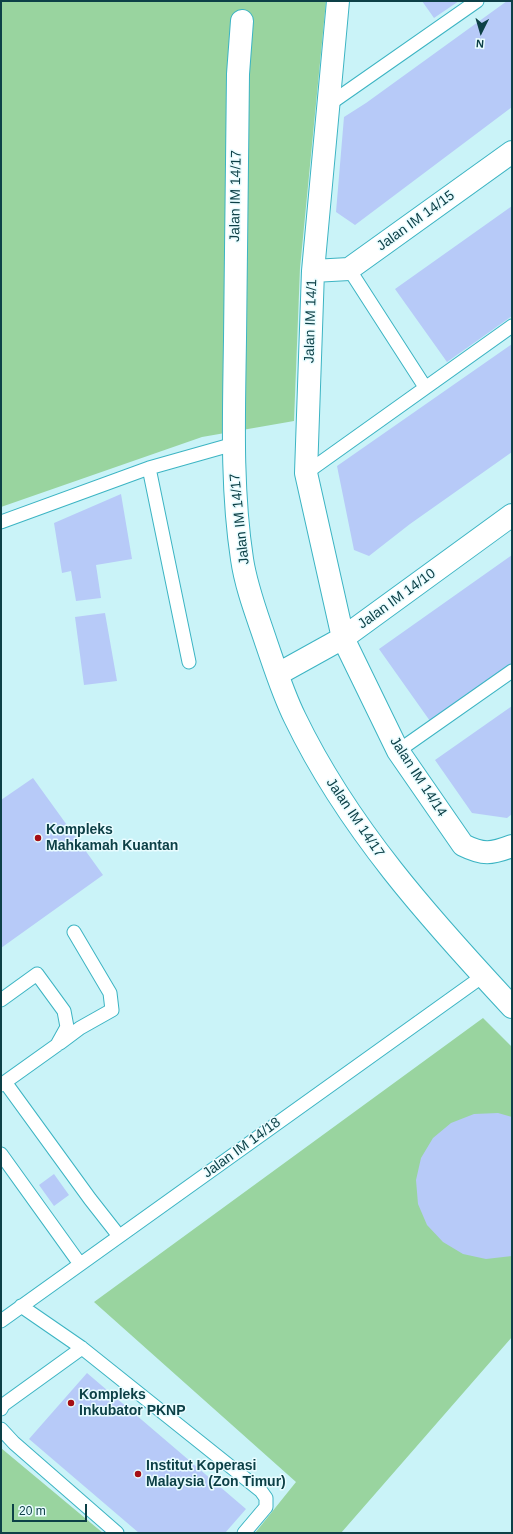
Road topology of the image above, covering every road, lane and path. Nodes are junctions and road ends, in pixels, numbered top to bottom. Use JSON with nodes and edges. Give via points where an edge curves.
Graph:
{"nodes":[{"id":1,"x":338,"y":1,"type":"edge"},
{"id":2,"x":477,"y":1,"type":"edge"},
{"id":3,"x":242,"y":21,"type":"dead end"},
{"id":4,"x":328,"y":105,"type":"junction"},
{"id":5,"x":512,"y":152,"type":"edge"},
{"id":6,"x":349,"y":269,"type":"junction"},
{"id":7,"x":313,"y":271,"type":"junction"},
{"id":8,"x":512,"y":326,"type":"edge"},
{"id":9,"x":425,"y":387,"type":"junction"},
{"id":10,"x":234,"y":444,"type":"junction"},
{"id":11,"x":149,"y":468,"type":"junction"},
{"id":12,"x":306,"y":472,"type":"junction"},
{"id":13,"x":512,"y":515,"type":"edge"},
{"id":14,"x":1,"y":522,"type":"edge"},
{"id":15,"x":344,"y":638,"type":"junction"},
{"id":16,"x":189,"y":662,"type":"dead end"},
{"id":17,"x":512,"y":671,"type":"edge"},
{"id":18,"x":278,"y":674,"type":"junction"},
{"id":19,"x":398,"y":751,"type":"junction"},
{"id":20,"x":512,"y":846,"type":"edge"},
{"id":21,"x":74,"y":932,"type":"dead end"},
{"id":22,"x":483,"y":976,"type":"junction"},
{"id":23,"x":1,"y":1000,"type":"edge"},
{"id":24,"x":512,"y":1007,"type":"edge"},
{"id":25,"x":57,"y":1045,"type":"junction"},
{"id":26,"x":3,"y":1084,"type":"edge"},
{"id":27,"x":1,"y":1154,"type":"edge"},
{"id":28,"x":120,"y":1236,"type":"junction"},
{"id":29,"x":80,"y":1264,"type":"junction"},
{"id":30,"x":21,"y":1306,"type":"junction"},
{"id":31,"x":1,"y":1321,"type":"edge"},
{"id":32,"x":82,"y":1348,"type":"junction"},
{"id":33,"x":1,"y":1409,"type":"edge"},
{"id":34,"x":1,"y":1429,"type":"edge"},
{"id":35,"x":117,"y":1533,"type":"edge"},
{"id":36,"x":244,"y":1533,"type":"edge"}],
"edges":[{"from":1,"to":4,"type":"street","name":"Jalan IM 14/1"},
{"from":2,"to":4,"type":"lane"},
{"from":3,"to":10,"type":"street","name":"Jalan IM 14/17","via":[[238,74]]},
{"from":4,"to":7,"type":"street","name":"Jalan IM 14/1"},
{"from":5,"to":6,"type":"street","name":"Jalan IM 14/15"},
{"from":6,"to":7,"type":"street"},
{"from":6,"to":9,"type":"lane"},
{"from":7,"to":12,"type":"street","name":"Jalan IM 14/1"},
{"from":8,"to":9,"type":"lane"},
{"from":9,"to":12,"type":"lane"},
{"from":10,"to":11,"type":"lane"},
{"from":10,"to":18,"type":"street","name":"Jalan IM 14/17","via":[[242,561],[253,603]]},
{"from":11,"to":14,"type":"lane"},
{"from":11,"to":16,"type":"lane"},
{"from":12,"to":15,"type":"street","name":"Jalan IM 14/1"},
{"from":13,"to":15,"type":"street","name":"Jalan IM 14/10"},
{"from":15,"to":18,"type":"street","name":"Jalan IM 14/10"},
{"from":15,"to":19,"type":"street","name":"Jalan IM 14/14"},
{"from":17,"to":19,"type":"lane"},
{"from":18,"to":22,"type":"street","name":"Jalan IM 14/17","via":[[295,718],[357,824],[391,870]]},
{"from":19,"to":20,"type":"street","name":"Jalan IM 14/14","via":[[463,845],[477,852],[496,853]]},
{"from":21,"to":25,"type":"lane","via":[[110,993],[112,1010]]},
{"from":22,"to":24,"type":"street","name":"Jalan IM 14/17"},
{"from":22,"to":28,"type":"lane","name":"Jalan IM 14/18"},
{"from":23,"to":25,"type":"lane","via":[[37,974],[64,1011],[67,1027]]},
{"from":25,"to":26,"type":"lane"},
{"from":26,"to":28,"type":"lane"},
{"from":27,"to":29,"type":"lane"},
{"from":28,"to":29,"type":"lane","name":"Jalan IM 14/18"},
{"from":29,"to":30,"type":"lane","name":"Jalan IM 14/18"},
{"from":30,"to":31,"type":"lane","name":"Jalan IM 14/18"},
{"from":30,"to":32,"type":"lane"},
{"from":32,"to":33,"type":"lane"},
{"from":32,"to":36,"type":"lane","via":[[261,1491],[266,1498],[266,1507]]},
{"from":34,"to":35,"type":"lane"}]}
